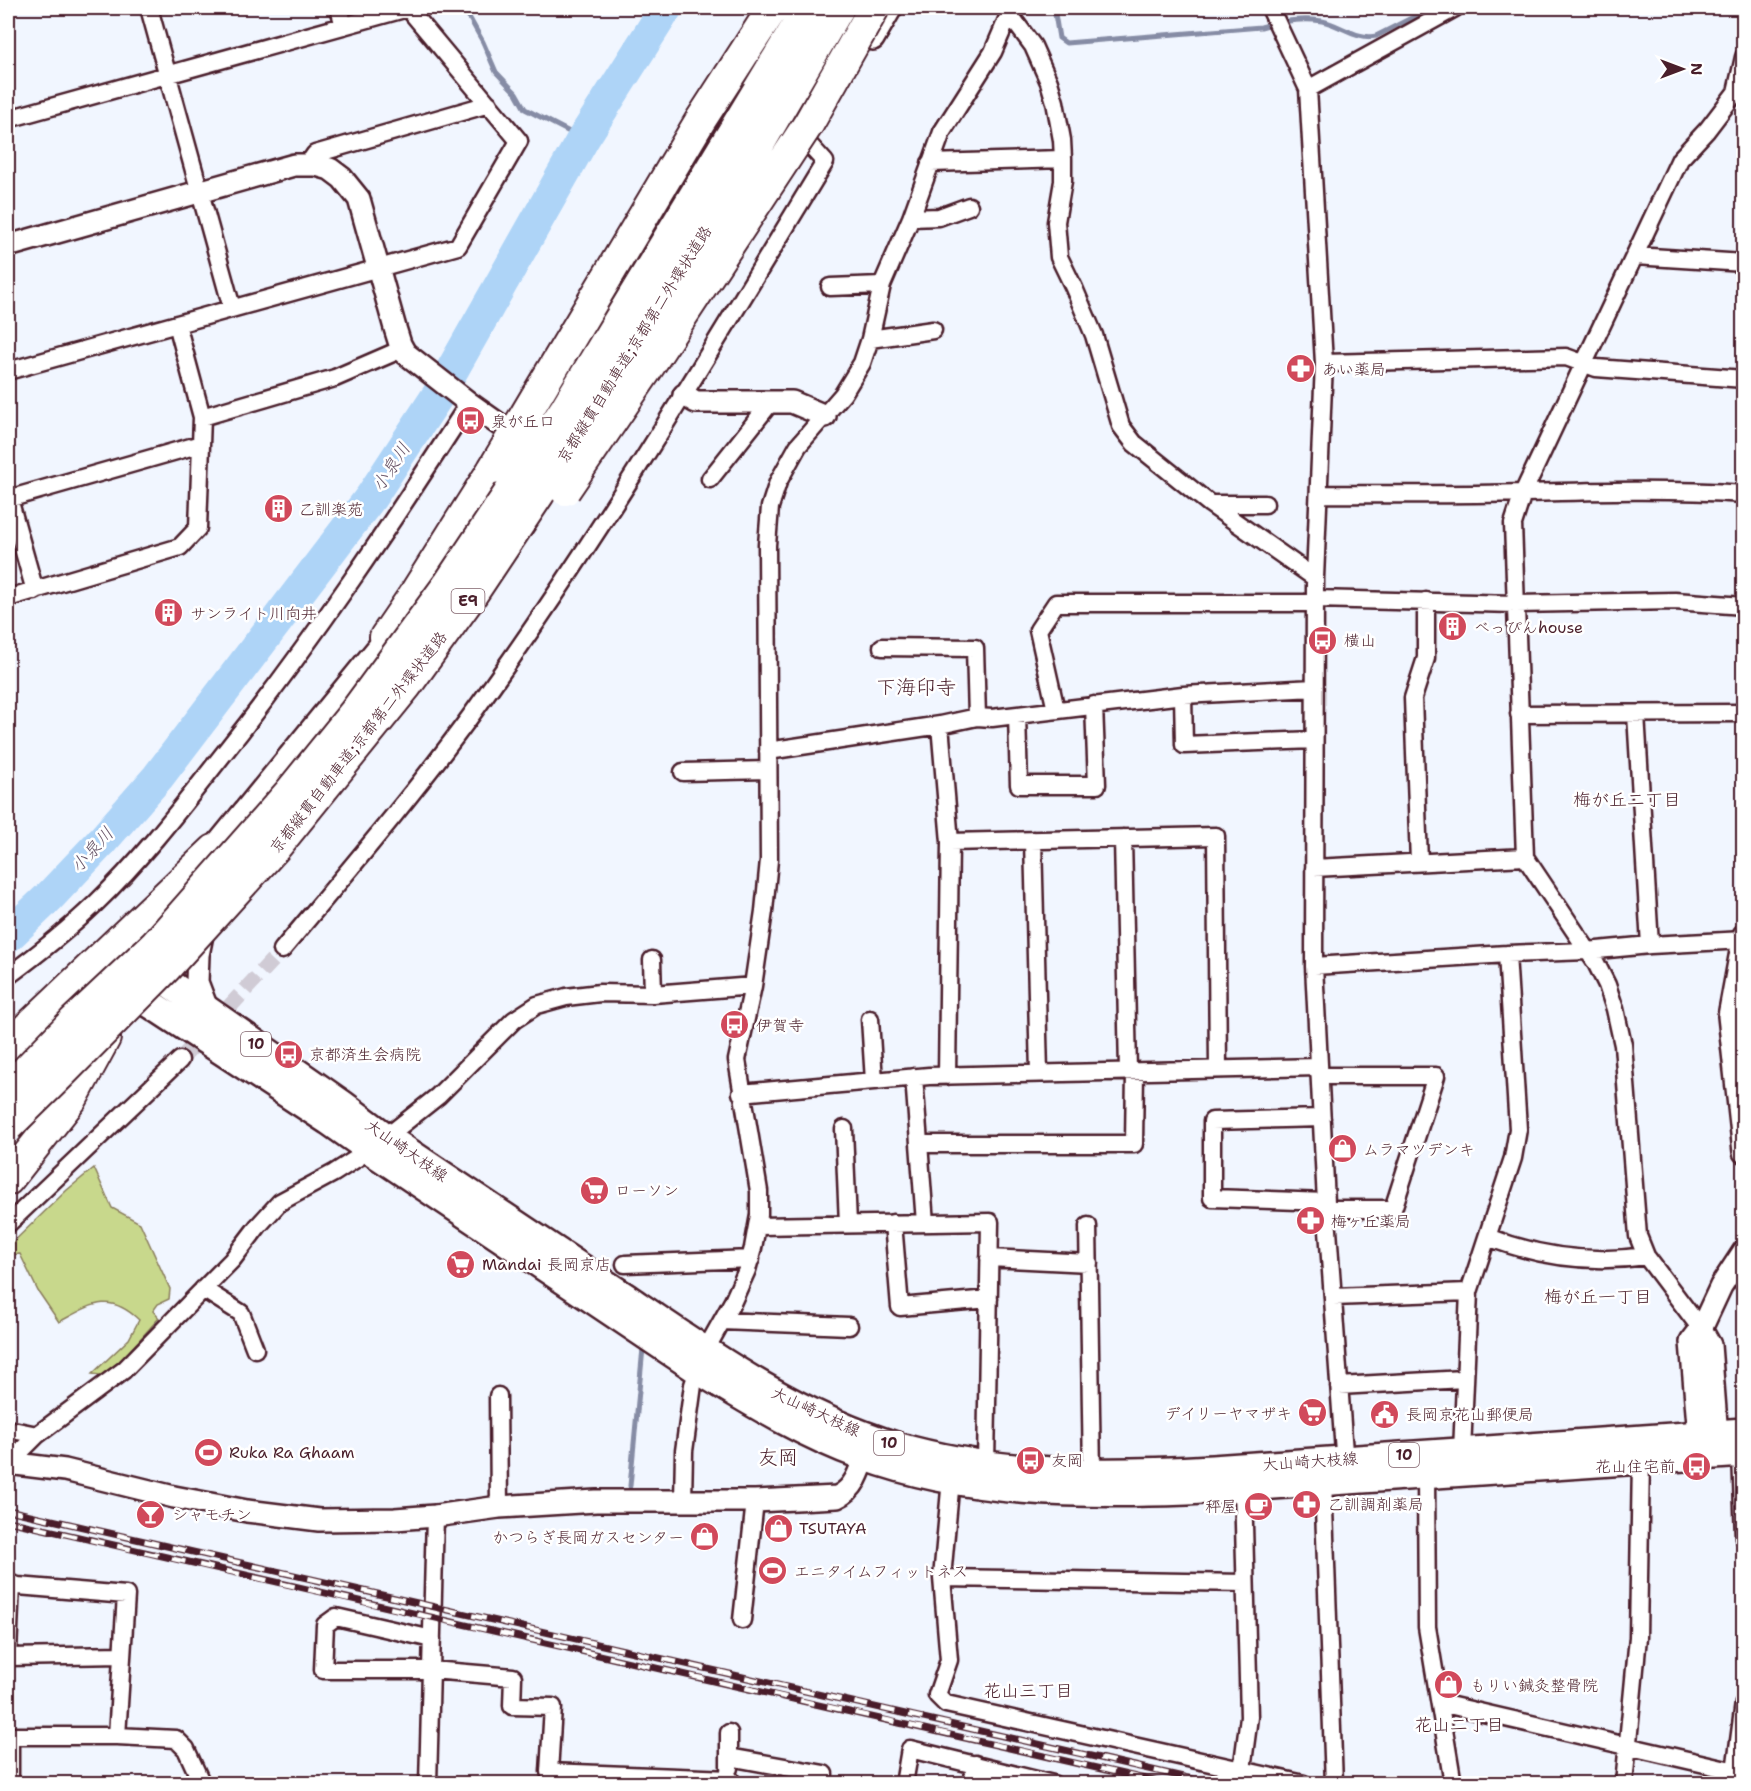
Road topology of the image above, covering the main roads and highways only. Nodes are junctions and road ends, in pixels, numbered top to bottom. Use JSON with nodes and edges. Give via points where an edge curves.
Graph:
{"nodes":[{"id":1,"x":774,"y":8,"type":"edge"},
{"id":2,"x":808,"y":8,"type":"edge"},
{"id":3,"x":839,"y":8,"type":"edge"},
{"id":4,"x":874,"y":8,"type":"edge"},
{"id":5,"x":385,"y":638,"type":"road end"},
{"id":6,"x":298,"y":820,"type":"road end"},
{"id":7,"x":214,"y":850,"type":"road end"},
{"id":8,"x":142,"y":976,"type":"junction"},
{"id":9,"x":105,"y":1038,"type":"junction"},
{"id":10,"x":8,"y":1046,"type":"edge"},
{"id":11,"x":8,"y":1074,"type":"edge"},
{"id":12,"x":8,"y":1087,"type":"edge"},
{"id":13,"x":8,"y":1126,"type":"edge"},
{"id":14,"x":8,"y":1138,"type":"edge"},
{"id":15,"x":378,"y":1143,"type":"junction"},
{"id":16,"x":8,"y":1180,"type":"edge"},
{"id":17,"x":1723,"y":1445,"type":"edge"},
{"id":18,"x":868,"y":1447,"type":"junction"},
{"id":19,"x":1338,"y":1473,"type":"junction"}],
"edges":[{"from":1,"to":5,"type":"highway","bridge":true,"via":[[700,121],[493,469]]},
{"from":2,"to":12,"type":"highway","name":"京都縦貫自動車道;京都第二外環状道路","number":"E9","bridge":true,"via":[[565,409],[449,583],[360,705],[289,793],[155,945]]},
{"from":3,"to":13,"type":"highway","name":"京都縦貫自動車道;京都第二外環状道路","number":"E9","bridge":true,"via":[[737,182],[545,484],[406,685],[267,857],[166,968]]},
{"from":4,"to":6,"type":"highway","bridge":true,"via":[[809,123],[531,539],[425,680]]},
{"from":7,"to":10,"type":"highway"},
{"from":8,"to":9,"type":"main road"},
{"from":8,"to":11,"type":"main road"},
{"from":8,"to":12,"type":"highway","via":[[120,981]]},
{"from":8,"to":15,"type":"main road","name":"大山崎大枝線","number":"10","via":[[320,1115]]},
{"from":8,"to":15,"type":"main road","name":"大山崎大枝線","number":"10","via":[[208,1011],[332,1097]]},
{"from":9,"to":14,"type":"main road"},
{"from":9,"to":16,"type":"highway","via":[[72,1099]]},
{"from":15,"to":18,"type":"main road","name":"大山崎大枝線","number":"10","via":[[702,1361],[738,1395],[781,1420]]},
{"from":17,"to":19,"type":"main road","name":"大山崎大枝線","number":"10","via":[[1641,1460],[1426,1474]]},
{"from":17,"to":19,"type":"main road","name":"大山崎大枝線","number":"10","via":[[1462,1451]]},
{"from":18,"to":19,"type":"main road","name":"大山崎大枝線","number":"10","via":[[1038,1471]]},
{"from":18,"to":19,"type":"main road","name":"大山崎大枝線","number":"10","via":[[904,1469],[1003,1488],[1064,1492],[1163,1492]]}]}
